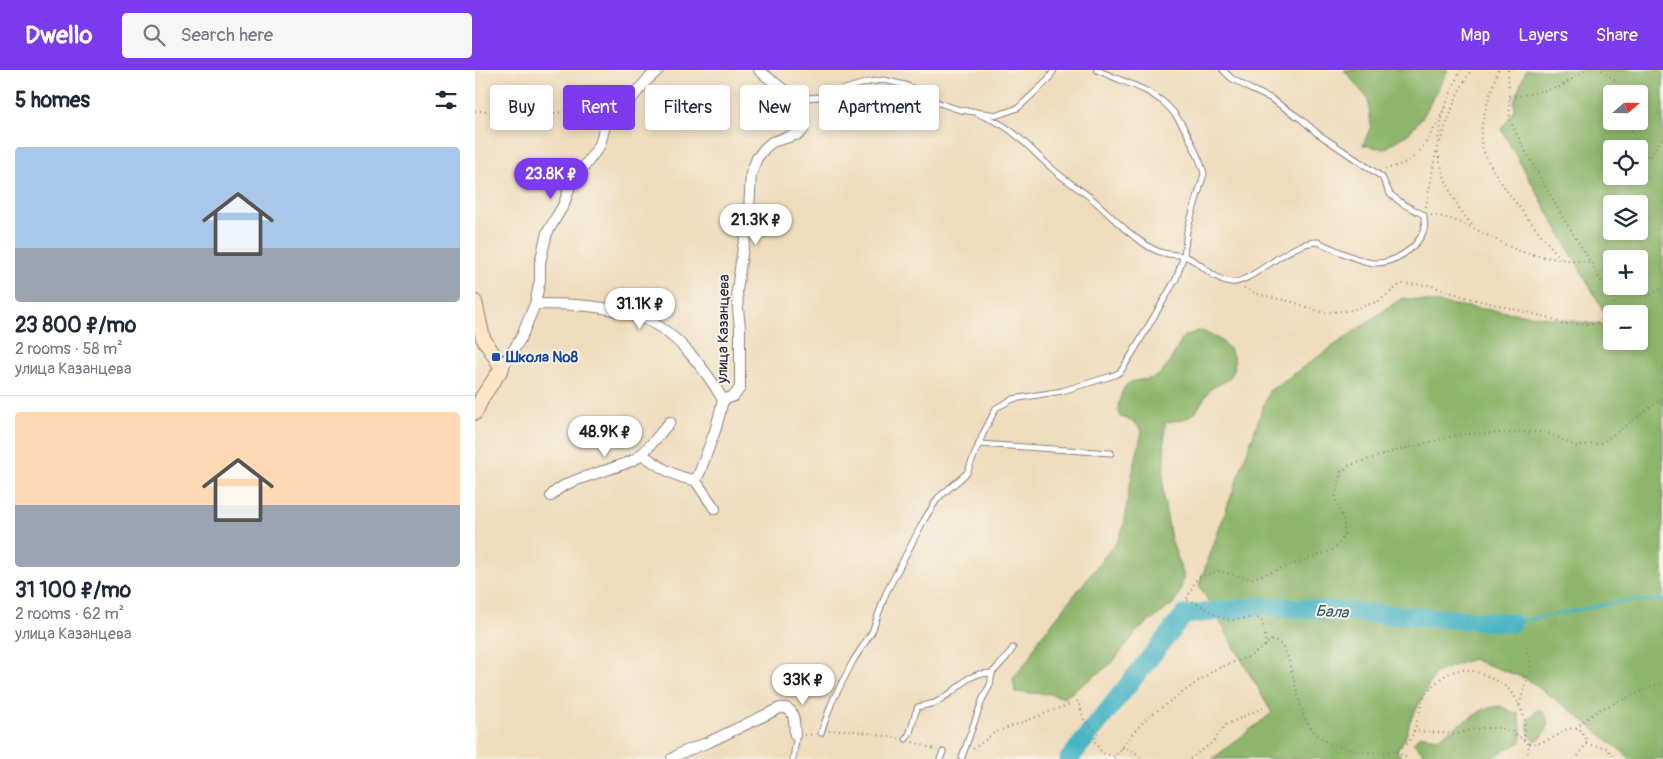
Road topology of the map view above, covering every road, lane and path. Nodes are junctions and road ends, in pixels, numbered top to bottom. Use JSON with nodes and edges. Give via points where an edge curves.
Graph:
{"nodes":[{"id":1,"x":658,"y":70,"type":"edge"},
{"id":2,"x":759,"y":70,"type":"edge"},
{"id":3,"x":1054,"y":70,"type":"edge"},
{"id":4,"x":1097,"y":70,"type":"edge"},
{"id":5,"x":1223,"y":70,"type":"edge"},
{"id":6,"x":1460,"y":70,"type":"edge"},
{"id":7,"x":1471,"y":70,"type":"edge"},
{"id":8,"x":1498,"y":70,"type":"edge"},
{"id":9,"x":1509,"y":70,"type":"edge"},
{"id":10,"x":1586,"y":70,"type":"edge"},
{"id":11,"x":1601,"y":70,"type":"edge"},
{"id":12,"x":778,"y":85,"type":"edge"},
{"id":13,"x":1615,"y":85,"type":"edge"},
{"id":14,"x":635,"y":95,"type":"edge"},
{"id":15,"x":809,"y":98,"type":"edge"},
{"id":16,"x":1511,"y":98,"type":"junction"},
{"id":17,"x":1444,"y":108,"type":"junction"},
{"id":18,"x":475,"y":111,"type":"edge"},
{"id":19,"x":973,"y":111,"type":"junction"},
{"id":20,"x":563,"y":112,"type":"edge"},
{"id":21,"x":604,"y":130,"type":"edge"},
{"id":22,"x":803,"y":130,"type":"edge"},
{"id":23,"x":1631,"y":130,"type":"edge"},
{"id":24,"x":1663,"y":137,"type":"edge"},
{"id":25,"x":1437,"y":149,"type":"junction"},
{"id":26,"x":1372,"y":171,"type":"junction"},
{"id":27,"x":1424,"y":215,"type":"junction"},
{"id":28,"x":1476,"y":229,"type":"junction"},
{"id":29,"x":1184,"y":255,"type":"junction"},
{"id":30,"x":1562,"y":260,"type":"junction"},
{"id":31,"x":1591,"y":262,"type":"junction"},
{"id":32,"x":1233,"y":283,"type":"junction"},
{"id":33,"x":1603,"y":285,"type":"edge"},
{"id":34,"x":1663,"y":288,"type":"edge"},
{"id":35,"x":1641,"y":295,"type":"edge"},
{"id":36,"x":475,"y":302,"type":"edge"},
{"id":37,"x":535,"y":304,"type":"junction"},
{"id":38,"x":1603,"y":319,"type":"edge"},
{"id":39,"x":502,"y":368,"type":"junction"},
{"id":40,"x":1663,"y":398,"type":"edge"},
{"id":41,"x":723,"y":400,"type":"junction"},
{"id":42,"x":475,"y":413,"type":"edge"},
{"id":43,"x":670,"y":422,"type":"dead end"},
{"id":44,"x":979,"y":444,"type":"junction"},
{"id":45,"x":1111,"y":453,"type":"dead end"},
{"id":46,"x":642,"y":454,"type":"junction"},
{"id":47,"x":695,"y":480,"type":"junction"},
{"id":48,"x":551,"y":496,"type":"dead end"},
{"id":49,"x":715,"y":509,"type":"dead end"},
{"id":50,"x":1525,"y":645,"type":"dead end"},
{"id":51,"x":1265,"y":646,"type":"junction"},
{"id":52,"x":1013,"y":648,"type":"dead end"},
{"id":53,"x":993,"y":673,"type":"junction"},
{"id":54,"x":1663,"y":682,"type":"edge"},
{"id":55,"x":1519,"y":706,"type":"junction"},
{"id":56,"x":1265,"y":707,"type":"dead end"},
{"id":57,"x":1576,"y":728,"type":"junction"},
{"id":58,"x":1413,"y":731,"type":"junction"},
{"id":59,"x":821,"y":733,"type":"junction"},
{"id":60,"x":795,"y":735,"type":"junction"},
{"id":61,"x":906,"y":739,"type":"junction"},
{"id":62,"x":1524,"y":740,"type":"junction"},
{"id":63,"x":1529,"y":744,"type":"junction"},
{"id":64,"x":1587,"y":744,"type":"junction"},
{"id":65,"x":1122,"y":748,"type":"junction"},
{"id":66,"x":943,"y":752,"type":"joint"},
{"id":67,"x":1396,"y":752,"type":"junction"},
{"id":68,"x":962,"y":757,"type":"joint"},
{"id":69,"x":1116,"y":758,"type":"edge"},
{"id":70,"x":672,"y":759,"type":"edge"},
{"id":71,"x":793,"y":759,"type":"edge"},
{"id":72,"x":940,"y":759,"type":"edge"},
{"id":73,"x":1142,"y":759,"type":"edge"},
{"id":74,"x":1190,"y":759,"type":"edge"},
{"id":75,"x":1409,"y":759,"type":"edge"},
{"id":76,"x":1527,"y":759,"type":"edge"},
{"id":77,"x":1576,"y":759,"type":"edge"},
{"id":78,"x":1615,"y":759,"type":"edge"}],
"edges":[{"from":1,"to":14,"type":"street"},
{"from":2,"to":12,"type":"street"},
{"from":3,"to":19,"type":"lane","via":[[1018,108],[998,115]]},
{"from":4,"to":29,"type":"lane","via":[[1156,95],[1178,116],[1187,131],[1204,174],[1187,232]]},
{"from":5,"to":26,"type":"lane","via":[[1271,98]]},
{"from":6,"to":17,"type":"path"},
{"from":7,"to":25,"type":"path","via":[[1457,95]]},
{"from":8,"to":30,"type":"path","via":[[1483,120],[1481,140],[1484,155],[1495,175]]},
{"from":9,"to":16,"type":"path"},
{"from":10,"to":16,"type":"path","via":[[1560,87]]},
{"from":11,"to":13,"type":"path"},
{"from":15,"to":19,"type":"lane","via":[[884,80],[920,91],[953,108]]},
{"from":16,"to":31,"type":"path","via":[[1510,120],[1523,147]]},
{"from":17,"to":25,"type":"path"},
{"from":17,"to":26,"type":"path","via":[[1421,149],[1411,158],[1399,165]]},
{"from":18,"to":20,"type":"path","via":[[503,111],[530,116]]},
{"from":19,"to":29,"type":"lane","via":[[1007,128],[1144,244],[1163,253]]},
{"from":21,"to":37,"type":"street","via":[[600,145],[570,186],[547,233]]},
{"from":22,"to":41,"type":"street","name":"улица Казанцева","via":[[765,148],[751,174],[748,229],[737,292],[740,388],[734,396]]},
{"from":23,"to":24,"type":"path","via":[[1649,158]]},
{"from":25,"to":27,"type":"path"},
{"from":25,"to":28,"type":"path","via":[[1441,169]]},
{"from":26,"to":27,"type":"lane","via":[[1382,177],[1390,194]]},
{"from":27,"to":28,"type":"path","via":[[1438,216]]},
{"from":27,"to":32,"type":"lane","via":[[1424,229],[1417,243],[1387,262],[1372,263],[1309,241]]},
{"from":28,"to":30,"type":"path","via":[[1519,250]]},
{"from":29,"to":32,"type":"lane","via":[[1198,262],[1214,277]]},
{"from":29,"to":44,"type":"lane","via":[[1175,279],[1121,371],[1110,378],[1001,404]]},
{"from":30,"to":31,"type":"path"},
{"from":31,"to":33,"type":"path"},
{"from":32,"to":38,"type":"path","via":[[1257,294],[1324,313],[1352,310],[1379,301],[1401,284],[1429,285],[1551,318],[1562,324],[1593,324]]},
{"from":34,"to":35,"type":"path","via":[[1647,296]]},
{"from":36,"to":39,"type":"street","via":[[483,338]]},
{"from":37,"to":39,"type":"street","via":[[521,338]]},
{"from":37,"to":41,"type":"street","name":"улица Казанцева","via":[[615,310],[645,319],[663,330],[689,354]]},
{"from":39,"to":42,"type":"street"},
{"from":40,"to":51,"type":"path","via":[[1602,443],[1576,446],[1546,432],[1462,434],[1348,466],[1341,472],[1335,499],[1344,521],[1344,536],[1335,549],[1251,579],[1219,571],[1195,581],[1186,601],[1193,601],[1228,620],[1252,616],[1261,619]]},
{"from":41,"to":47,"type":"street","via":[[716,428]]},
{"from":43,"to":46,"type":"street"},
{"from":44,"to":45,"type":"lane"},
{"from":44,"to":59,"type":"lane","via":[[967,473],[938,498],[923,520],[886,593],[872,632],[853,660]]},
{"from":46,"to":47,"type":"street","via":[[684,479]]},
{"from":46,"to":48,"type":"street","via":[[632,461],[561,487]]},
{"from":47,"to":49,"type":"street"},
{"from":50,"to":55,"type":"path","via":[[1531,667]]},
{"from":51,"to":65,"type":"path","via":[[1250,656],[1214,670],[1147,718]]},
{"from":51,"to":67,"type":"path","via":[[1270,640],[1282,646],[1304,717],[1323,739],[1337,747],[1361,752],[1391,755]]},
{"from":52,"to":53,"type":"lane"},
{"from":53,"to":61,"type":"lane","via":[[969,678],[935,703],[918,706],[911,733]]},
{"from":53,"to":68,"type":"lane"},
{"from":54,"to":57,"type":"path","via":[[1601,709]]},
{"from":55,"to":58,"type":"path","via":[[1504,685],[1484,674],[1466,669],[1455,671],[1440,679],[1424,696]]},
{"from":55,"to":62,"type":"path","via":[[1524,718]]},
{"from":56,"to":74,"type":"path","via":[[1225,725],[1212,743]]},
{"from":57,"to":63,"type":"path","via":[[1537,744]]},
{"from":57,"to":64,"type":"path","via":[[1585,736]]},
{"from":58,"to":62,"type":"path","via":[[1456,734],[1480,728],[1499,728]]},
{"from":58,"to":67,"type":"path","via":[[1407,744]]},
{"from":59,"to":60,"type":"path"},
{"from":59,"to":61,"type":"path","via":[[836,730]]},
{"from":60,"to":70,"type":"street","via":[[791,710],[780,708]]},
{"from":60,"to":71,"type":"lane"},
{"from":61,"to":66,"type":"path"},
{"from":62,"to":63,"type":"path"},
{"from":63,"to":76,"type":"path"},
{"from":64,"to":77,"type":"path"},
{"from":64,"to":78,"type":"path","via":[[1607,748]]},
{"from":65,"to":69,"type":"path"},
{"from":65,"to":73,"type":"path","via":[[1135,751]]},
{"from":66,"to":72,"type":"lane"},
{"from":67,"to":75,"type":"path"},
{"from":68,"to":69,"type":"path","via":[[994,733],[1078,701],[1084,720],[1098,734],[1094,740],[1102,753]]}]}
